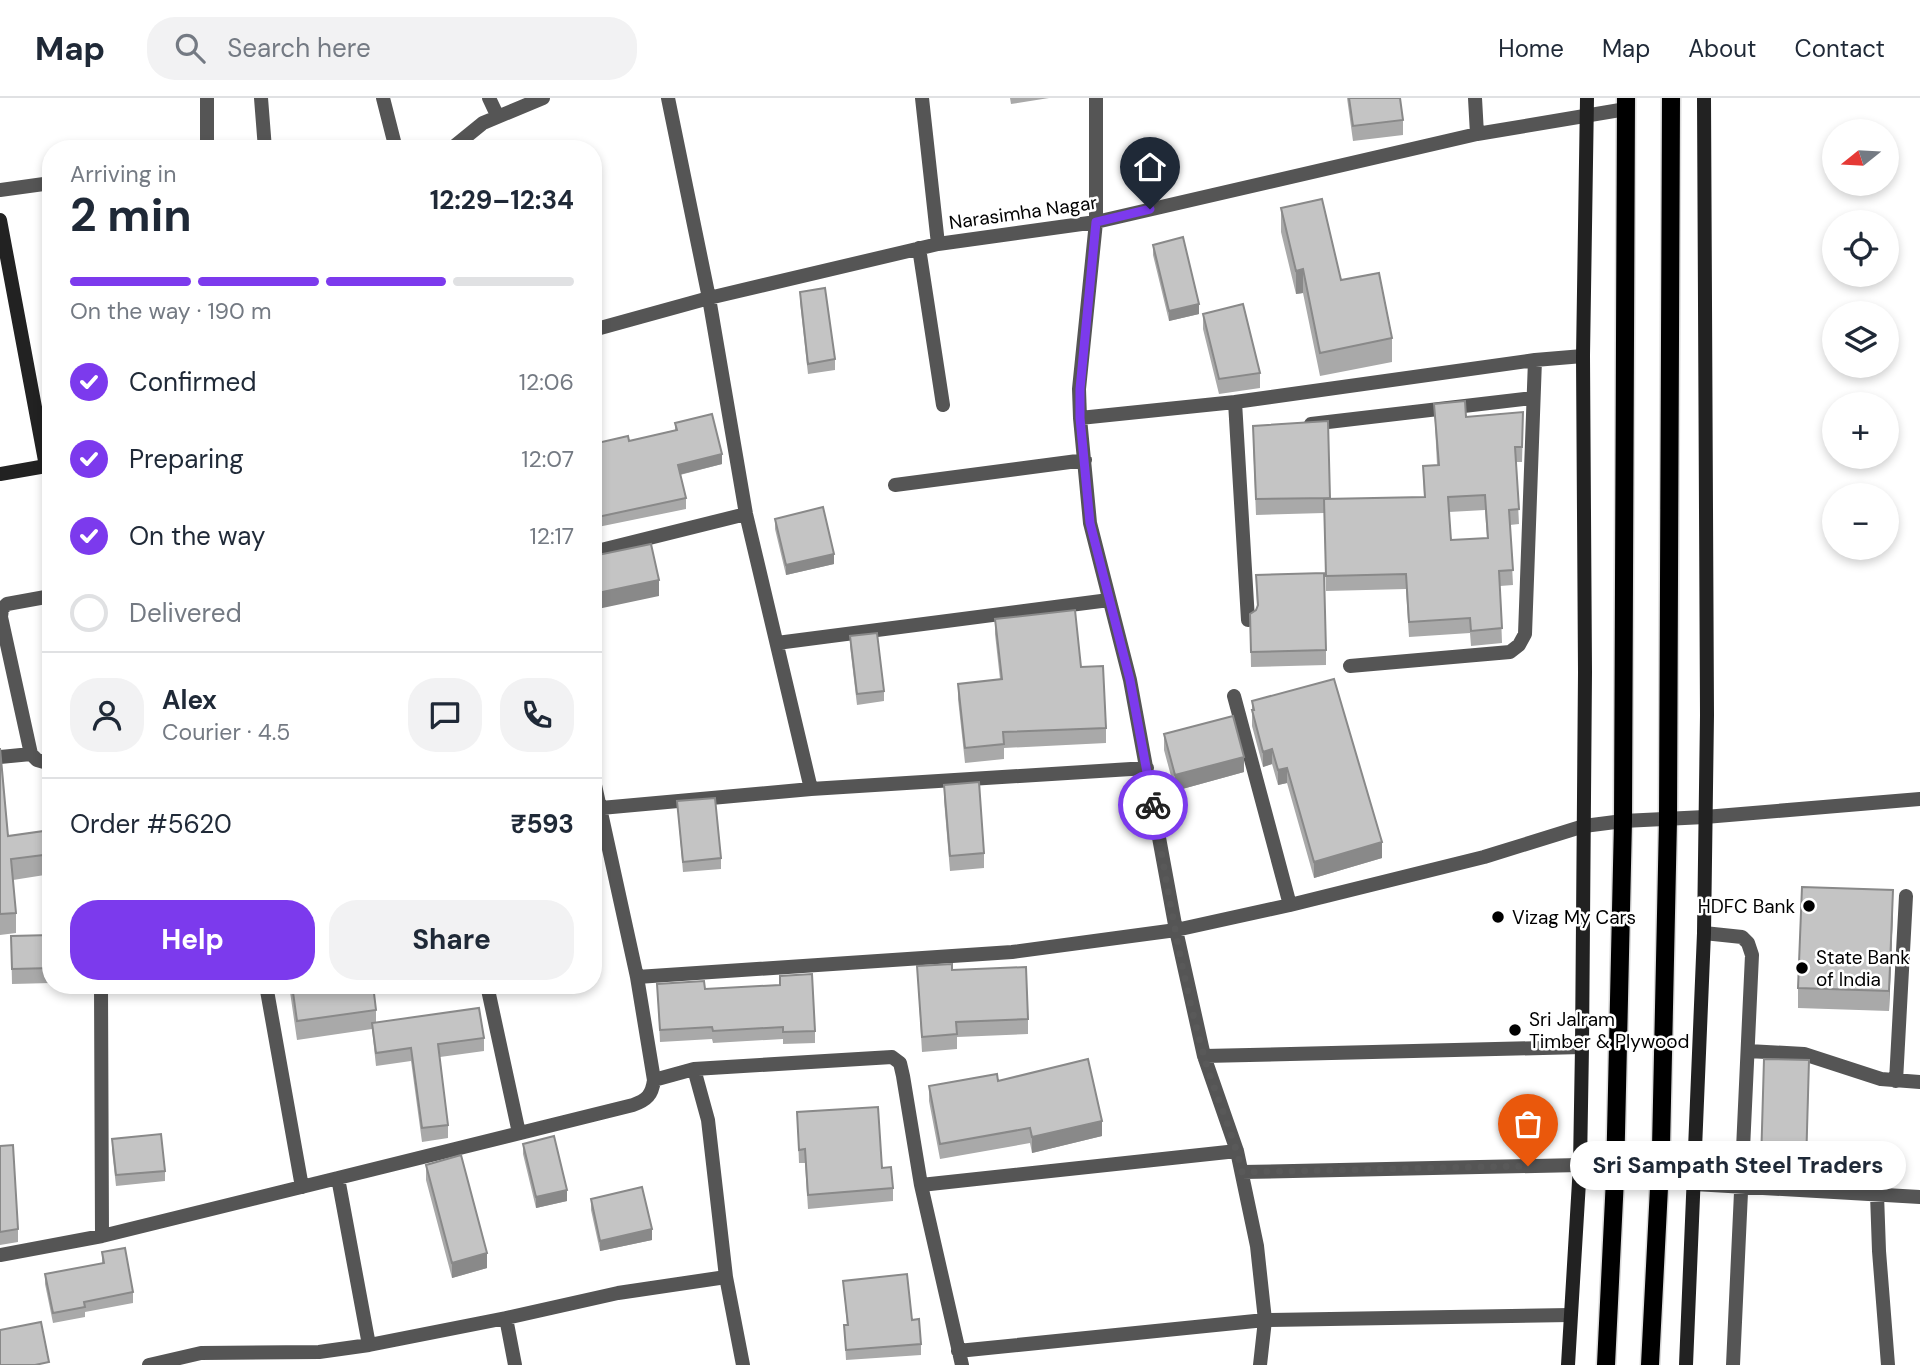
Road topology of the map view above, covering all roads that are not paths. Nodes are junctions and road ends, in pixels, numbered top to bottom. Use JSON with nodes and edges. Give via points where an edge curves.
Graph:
{"nodes":[{"id":1,"x":207,"y":98,"type":"edge"},
{"id":2,"x":261,"y":98,"type":"edge"},
{"id":3,"x":383,"y":98,"type":"edge"},
{"id":4,"x":489,"y":98,"type":"edge"},
{"id":5,"x":543,"y":98,"type":"edge"},
{"id":6,"x":668,"y":98,"type":"edge"},
{"id":7,"x":922,"y":98,"type":"edge"},
{"id":8,"x":1097,"y":98,"type":"edge"},
{"id":9,"x":1475,"y":98,"type":"edge"},
{"id":10,"x":1587,"y":98,"type":"edge"},
{"id":11,"x":1671,"y":98,"type":"edge"},
{"id":12,"x":1704,"y":98,"type":"edge"},
{"id":13,"x":1626,"y":104,"type":"edge"},
{"id":14,"x":497,"y":115,"type":"junction"},
{"id":15,"x":1587,"y":115,"type":"junction"},
{"id":16,"x":1478,"y":134,"type":"junction"},
{"id":17,"x":207,"y":140,"type":"edge"},
{"id":18,"x":264,"y":140,"type":"edge"},
{"id":19,"x":394,"y":140,"type":"edge"},
{"id":20,"x":462,"y":140,"type":"edge"},
{"id":21,"x":42,"y":184,"type":"edge"},
{"id":22,"x":0,"y":190,"type":"edge"},
{"id":23,"x":0,"y":220,"type":"edge"},
{"id":24,"x":1096,"y":222,"type":"junction"},
{"id":25,"x":938,"y":244,"type":"junction"},
{"id":26,"x":919,"y":248,"type":"junction"},
{"id":27,"x":709,"y":298,"type":"junction"},
{"id":28,"x":602,"y":328,"type":"edge"},
{"id":29,"x":1583,"y":356,"type":"junction"},
{"id":30,"x":1535,"y":360,"type":"junction"},
{"id":31,"x":1534,"y":398,"type":"junction"},
{"id":32,"x":1235,"y":402,"type":"junction"},
{"id":33,"x":943,"y":405,"type":"dead end"},
{"id":34,"x":1080,"y":418,"type":"junction"},
{"id":35,"x":1291,"y":427,"type":"edge"},
{"id":36,"x":42,"y":435,"type":"edge"},
{"id":37,"x":1085,"y":460,"type":"junction"},
{"id":38,"x":42,"y":467,"type":"edge"},
{"id":39,"x":0,"y":474,"type":"edge"},
{"id":40,"x":895,"y":485,"type":"dead end"},
{"id":41,"x":746,"y":514,"type":"junction"},
{"id":42,"x":602,"y":550,"type":"edge"},
{"id":43,"x":42,"y":598,"type":"edge"},
{"id":44,"x":1110,"y":600,"type":"junction"},
{"id":45,"x":1248,"y":620,"type":"edge"},
{"id":46,"x":777,"y":643,"type":"junction"},
{"id":47,"x":1350,"y":666,"type":"dead end"},
{"id":48,"x":1234,"y":696,"type":"dead end"},
{"id":49,"x":31,"y":754,"type":"junction"},
{"id":50,"x":0,"y":757,"type":"edge"},
{"id":51,"x":42,"y":762,"type":"edge"},
{"id":52,"x":1147,"y":768,"type":"junction"},
{"id":53,"x":811,"y":789,"type":"junction"},
{"id":54,"x":1920,"y":799,"type":"edge"},
{"id":55,"x":602,"y":808,"type":"edge"},
{"id":56,"x":602,"y":813,"type":"edge"},
{"id":57,"x":1705,"y":817,"type":"junction"},
{"id":58,"x":1668,"y":820,"type":"junction"},
{"id":59,"x":1623,"y":821,"type":"junction"},
{"id":60,"x":1584,"y":826,"type":"junction"},
{"id":61,"x":1906,"y":896,"type":"dead end"},
{"id":62,"x":1290,"y":905,"type":"junction"},
{"id":63,"x":1176,"y":930,"type":"junction"},
{"id":64,"x":1704,"y":933,"type":"junction"},
{"id":65,"x":637,"y":976,"type":"junction"},
{"id":66,"x":101,"y":994,"type":"edge"},
{"id":67,"x":268,"y":994,"type":"edge"},
{"id":68,"x":489,"y":994,"type":"edge"},
{"id":69,"x":1582,"y":1047,"type":"junction"},
{"id":70,"x":1748,"y":1051,"type":"junction"},
{"id":71,"x":1204,"y":1056,"type":"junction"},
{"id":72,"x":694,"y":1069,"type":"junction"},
{"id":73,"x":654,"y":1080,"type":"junction"},
{"id":74,"x":1896,"y":1081,"type":"junction"},
{"id":75,"x":1920,"y":1082,"type":"edge"},
{"id":76,"x":519,"y":1133,"type":"junction"},
{"id":77,"x":1237,"y":1151,"type":"junction"},
{"id":78,"x":1580,"y":1165,"type":"junction"},
{"id":79,"x":1242,"y":1172,"type":"junction"},
{"id":80,"x":338,"y":1178,"type":"junction"},
{"id":81,"x":1694,"y":1184,"type":"junction"},
{"id":82,"x":922,"y":1185,"type":"junction"},
{"id":83,"x":302,"y":1187,"type":"junction"},
{"id":84,"x":1742,"y":1187,"type":"junction"},
{"id":85,"x":1877,"y":1194,"type":"junction"},
{"id":86,"x":1920,"y":1197,"type":"edge"},
{"id":87,"x":102,"y":1236,"type":"junction"},
{"id":88,"x":0,"y":1255,"type":"edge"},
{"id":89,"x":726,"y":1277,"type":"junction"},
{"id":90,"x":1570,"y":1315,"type":"junction"},
{"id":91,"x":506,"y":1318,"type":"junction"},
{"id":92,"x":1265,"y":1320,"type":"junction"},
{"id":93,"x":369,"y":1345,"type":"junction"},
{"id":94,"x":960,"y":1358,"type":"edge"},
{"id":95,"x":149,"y":1365,"type":"edge"},
{"id":96,"x":515,"y":1365,"type":"edge"},
{"id":97,"x":743,"y":1365,"type":"edge"},
{"id":98,"x":1259,"y":1365,"type":"edge"},
{"id":99,"x":1568,"y":1365,"type":"edge"},
{"id":100,"x":1606,"y":1365,"type":"edge"},
{"id":101,"x":1650,"y":1365,"type":"edge"},
{"id":102,"x":1686,"y":1365,"type":"edge"},
{"id":103,"x":1733,"y":1365,"type":"edge"},
{"id":104,"x":1888,"y":1365,"type":"edge"}],
"edges":[{"from":1,"to":17,"type":"street"},
{"from":2,"to":18,"type":"street"},
{"from":3,"to":19,"type":"street"},
{"from":4,"to":14,"type":"street"},
{"from":5,"to":14,"type":"street"},
{"from":6,"to":27,"type":"street"},
{"from":7,"to":25,"type":"street"},
{"from":8,"to":24,"type":"street"},
{"from":9,"to":16,"type":"street"},
{"from":10,"to":15,"type":"street"},
{"from":11,"to":58,"type":"main road"},
{"from":12,"to":57,"type":"street"},
{"from":13,"to":15,"type":"street","name":"Narasimha Nagar"},
{"from":13,"to":59,"type":"main road"},
{"from":14,"to":20,"type":"street"},
{"from":15,"to":16,"type":"street","name":"Narasimha Nagar"},
{"from":15,"to":29,"type":"street"},
{"from":16,"to":24,"type":"street","name":"Narasimha Nagar"},
{"from":21,"to":22,"type":"street"},
{"from":23,"to":36,"type":"street"},
{"from":24,"to":25,"type":"street","name":"Narasimha Nagar"},
{"from":24,"to":34,"type":"street"},
{"from":25,"to":26,"type":"street","name":"Narasimha Nagar"},
{"from":26,"to":27,"type":"street","name":"Narasimha Nagar"},
{"from":26,"to":33,"type":"street"},
{"from":27,"to":28,"type":"street","name":"Narasimha Nagar"},
{"from":27,"to":41,"type":"street"},
{"from":29,"to":30,"type":"street"},
{"from":29,"to":60,"type":"street"},
{"from":30,"to":31,"type":"street"},
{"from":30,"to":32,"type":"street"},
{"from":31,"to":35,"type":"street"},
{"from":31,"to":47,"type":"street","via":[[1525,634],[1519,645],[1510,652]]},
{"from":32,"to":34,"type":"street"},
{"from":32,"to":45,"type":"street","via":[[1243,432]]},
{"from":34,"to":37,"type":"street"},
{"from":37,"to":40,"type":"street"},
{"from":37,"to":44,"type":"street","via":[[1090,523]]},
{"from":38,"to":39,"type":"street"},
{"from":41,"to":42,"type":"street"},
{"from":41,"to":46,"type":"street"},
{"from":43,"to":49,"type":"street","via":[[7,604],[2,610]]},
{"from":44,"to":46,"type":"street"},
{"from":44,"to":52,"type":"street"},
{"from":46,"to":53,"type":"street"},
{"from":48,"to":62,"type":"street"},
{"from":49,"to":50,"type":"street"},
{"from":49,"to":51,"type":"street"},
{"from":52,"to":53,"type":"street"},
{"from":52,"to":63,"type":"street"},
{"from":53,"to":55,"type":"street"},
{"from":54,"to":57,"type":"street"},
{"from":56,"to":65,"type":"street"},
{"from":57,"to":58,"type":"street"},
{"from":57,"to":64,"type":"street"},
{"from":58,"to":59,"type":"street"},
{"from":58,"to":101,"type":"main road","via":[[1661,1148]]},
{"from":59,"to":60,"type":"street"},
{"from":59,"to":100,"type":"main road"},
{"from":60,"to":62,"type":"street","via":[[1484,857]]},
{"from":60,"to":69,"type":"street"},
{"from":61,"to":74,"type":"street"},
{"from":62,"to":63,"type":"street"},
{"from":63,"to":65,"type":"street","via":[[1012,952]]},
{"from":63,"to":71,"type":"street"},
{"from":64,"to":70,"type":"street","via":[[1742,937],[1748,943],[1752,955]]},
{"from":64,"to":81,"type":"street"},
{"from":65,"to":73,"type":"street"},
{"from":66,"to":87,"type":"street"},
{"from":67,"to":83,"type":"street"},
{"from":68,"to":76,"type":"street"},
{"from":69,"to":71,"type":"street"},
{"from":69,"to":78,"type":"street"},
{"from":70,"to":74,"type":"street","via":[[1804,1054]]},
{"from":70,"to":84,"type":"street"},
{"from":71,"to":77,"type":"street"},
{"from":72,"to":73,"type":"street"},
{"from":72,"to":82,"type":"street","via":[[891,1057],[900,1063]]},
{"from":72,"to":89,"type":"street","via":[[708,1120]]},
{"from":73,"to":76,"type":"street","via":[[653,1093],[643,1102]]},
{"from":74,"to":75,"type":"street"},
{"from":76,"to":80,"type":"street"},
{"from":77,"to":79,"type":"street"},
{"from":77,"to":82,"type":"street"},
{"from":78,"to":79,"type":"street"},
{"from":78,"to":90,"type":"street"},
{"from":79,"to":92,"type":"street"},
{"from":80,"to":83,"type":"street"},
{"from":80,"to":93,"type":"street"},
{"from":81,"to":84,"type":"street"},
{"from":81,"to":102,"type":"street"},
{"from":82,"to":94,"type":"street"},
{"from":83,"to":87,"type":"street"},
{"from":84,"to":85,"type":"street"},
{"from":84,"to":103,"type":"street"},
{"from":85,"to":86,"type":"street"},
{"from":85,"to":104,"type":"street"},
{"from":87,"to":88,"type":"street"},
{"from":89,"to":91,"type":"street","via":[[618,1293]]},
{"from":89,"to":97,"type":"street"},
{"from":90,"to":92,"type":"street"},
{"from":90,"to":99,"type":"street"},
{"from":91,"to":93,"type":"street"},
{"from":91,"to":96,"type":"street"},
{"from":92,"to":94,"type":"street"},
{"from":92,"to":98,"type":"street"},
{"from":93,"to":95,"type":"street","via":[[319,1352],[201,1353]]}]}
